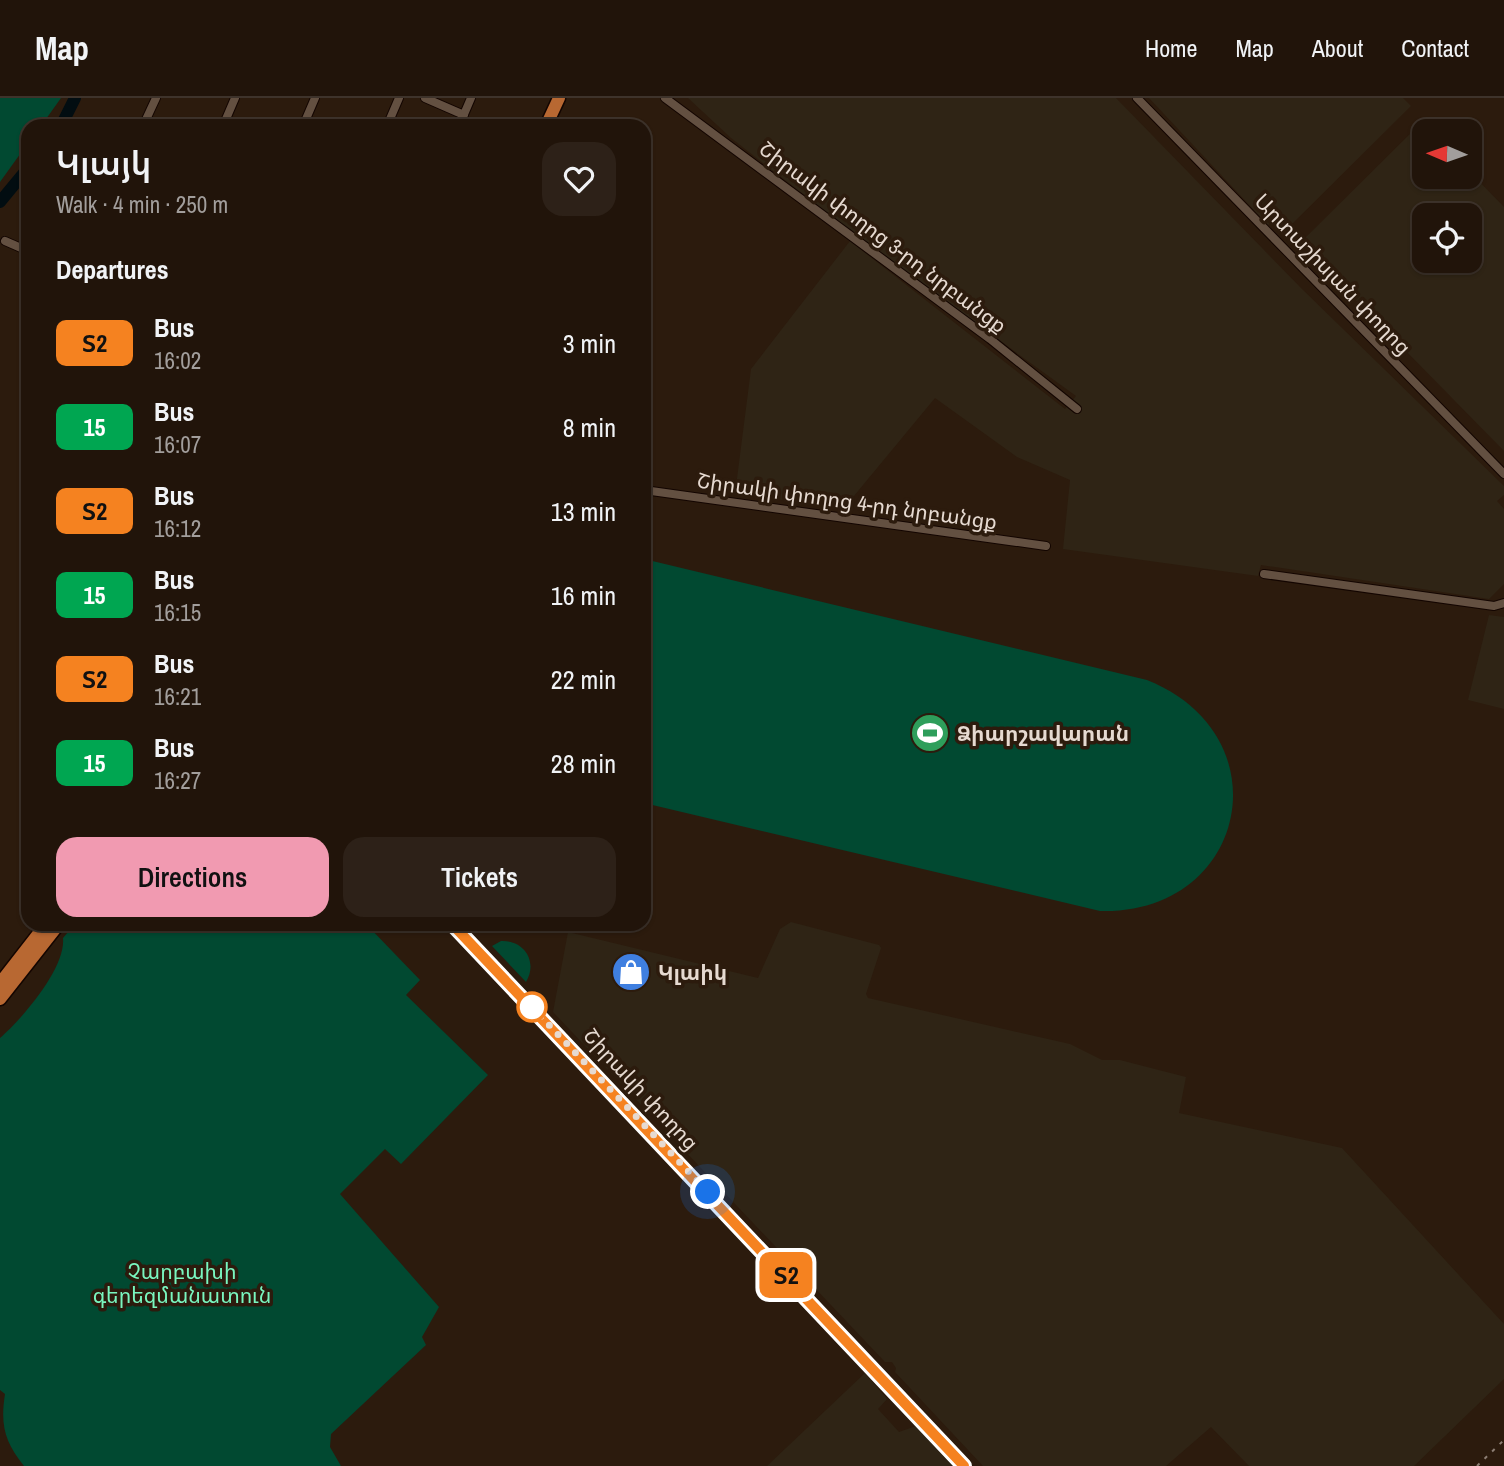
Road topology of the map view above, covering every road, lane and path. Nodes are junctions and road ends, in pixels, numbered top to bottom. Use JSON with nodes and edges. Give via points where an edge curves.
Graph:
{"nodes":[{"id":1,"x":156,"y":98,"type":"edge"},
{"id":2,"x":235,"y":98,"type":"edge"},
{"id":3,"x":315,"y":98,"type":"edge"},
{"id":4,"x":399,"y":98,"type":"edge"},
{"id":5,"x":425,"y":98,"type":"edge"},
{"id":6,"x":471,"y":98,"type":"edge"},
{"id":7,"x":550,"y":98,"type":"edge"},
{"id":8,"x":559,"y":98,"type":"edge"},
{"id":9,"x":665,"y":98,"type":"edge"},
{"id":10,"x":1137,"y":98,"type":"edge"},
{"id":11,"x":464,"y":116,"type":"junction"},
{"id":12,"x":146,"y":119,"type":"edge"},
{"id":13,"x":226,"y":119,"type":"edge"},
{"id":14,"x":306,"y":119,"type":"edge"},
{"id":15,"x":390,"y":119,"type":"edge"},
{"id":16,"x":462,"y":119,"type":"edge"},
{"id":17,"x":541,"y":119,"type":"edge"},
{"id":18,"x":549,"y":119,"type":"edge"},
{"id":19,"x":5,"y":241,"type":"dead end"},
{"id":20,"x":21,"y":248,"type":"edge"},
{"id":21,"x":1077,"y":409,"type":"dead end"},
{"id":22,"x":1504,"y":474,"type":"edge"},
{"id":23,"x":651,"y":491,"type":"edge"},
{"id":24,"x":1046,"y":546,"type":"dead end"},
{"id":25,"x":1264,"y":574,"type":"dead end"},
{"id":26,"x":1504,"y":603,"type":"edge"},
{"id":27,"x":41,"y":931,"type":"edge"},
{"id":28,"x":53,"y":931,"type":"edge"},
{"id":29,"x":459,"y":931,"type":"edge"},
{"id":30,"x":464,"y":931,"type":"edge"},
{"id":31,"x":0,"y":983,"type":"edge"},
{"id":32,"x":0,"y":999,"type":"edge"},
{"id":33,"x":966,"y":1466,"type":"edge"}],
"edges":[{"from":1,"to":12,"type":"street"},
{"from":2,"to":13,"type":"street"},
{"from":3,"to":14,"type":"street"},
{"from":4,"to":15,"type":"street"},
{"from":5,"to":11,"type":"street"},
{"from":6,"to":11,"type":"street"},
{"from":7,"to":17,"type":"highway"},
{"from":8,"to":18,"type":"highway"},
{"from":9,"to":21,"type":"street","name":"Շիրակի փողոց 3-րդ նրբանցք"},
{"from":10,"to":22,"type":"street","name":"Արտաշիսյան փողոց"},
{"from":11,"to":16,"type":"street"},
{"from":19,"to":20,"type":"street"},
{"from":23,"to":24,"type":"street","name":"Շիրակի փողոց 4-րդ նրբանցք"},
{"from":25,"to":26,"type":"street","via":[[1494,606]]},
{"from":27,"to":31,"type":"highway"},
{"from":28,"to":32,"type":"highway"},
{"from":29,"to":33,"type":"main road","name":"Շիրակի փողոց"},
{"from":30,"to":33,"type":"main road","name":"Շիրակի փողոց"}]}
